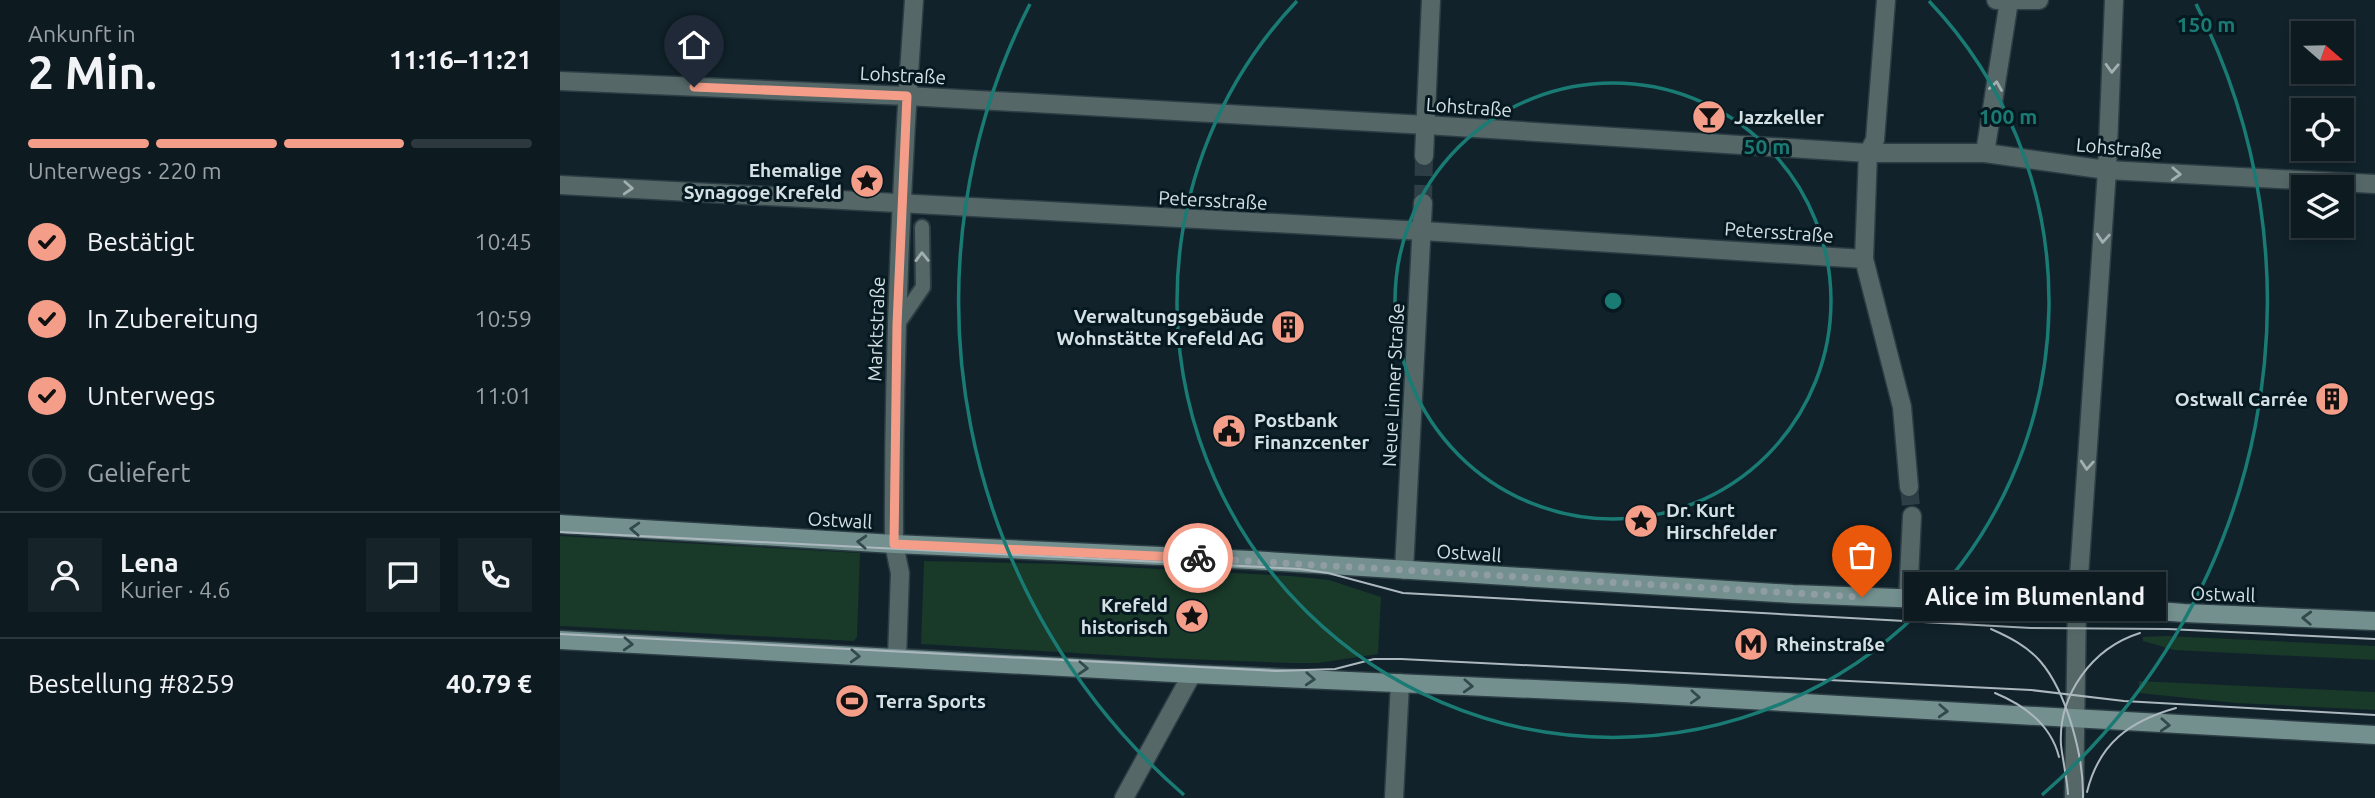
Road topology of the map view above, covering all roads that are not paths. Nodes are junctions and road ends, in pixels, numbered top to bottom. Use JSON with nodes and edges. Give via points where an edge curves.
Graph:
{"nodes":[{"id":1,"x":914,"y":0,"type":"edge"},
{"id":2,"x":1431,"y":0,"type":"edge"},
{"id":3,"x":1886,"y":0,"type":"edge"},
{"id":4,"x":1996,"y":0,"type":"edge"},
{"id":5,"x":2039,"y":0,"type":"edge"},
{"id":6,"x":2114,"y":0,"type":"edge"},
{"id":7,"x":2009,"y":1,"type":"edge"},
{"id":8,"x":560,"y":81,"type":"edge"},
{"id":9,"x":907,"y":96,"type":"junction"},
{"id":10,"x":1426,"y":125,"type":"junction"},
{"id":11,"x":1868,"y":153,"type":"junction"},
{"id":12,"x":1985,"y":153,"type":"junction"},
{"id":13,"x":1424,"y":156,"type":"tunnel mouth"},
{"id":14,"x":2108,"y":170,"type":"junction"},
{"id":15,"x":2375,"y":184,"type":"edge"},
{"id":16,"x":560,"y":185,"type":"edge"},
{"id":17,"x":902,"y":203,"type":"junction"},
{"id":18,"x":1423,"y":203,"type":"tunnel mouth"},
{"id":19,"x":922,"y":227,"type":"dead end"},
{"id":20,"x":1423,"y":231,"type":"junction"},
{"id":21,"x":1864,"y":259,"type":"junction"},
{"id":22,"x":897,"y":325,"type":"junction"},
{"id":23,"x":1909,"y":488,"type":"tunnel mouth"},
{"id":24,"x":1912,"y":516,"type":"tunnel mouth"},
{"id":25,"x":560,"y":524,"type":"edge"},
{"id":26,"x":894,"y":544,"type":"junction"},
{"id":27,"x":1404,"y":570,"type":"junction"},
{"id":28,"x":1908,"y":600,"type":"junction"},
{"id":29,"x":2077,"y":605,"type":"junction"},
{"id":30,"x":2375,"y":621,"type":"edge"},
{"id":31,"x":560,"y":640,"type":"edge"},
{"id":32,"x":897,"y":658,"type":"junction"},
{"id":33,"x":1192,"y":674,"type":"junction"},
{"id":34,"x":1400,"y":683,"type":"junction"},
{"id":35,"x":2074,"y":720,"type":"junction"},
{"id":36,"x":2375,"y":735,"type":"edge"},
{"id":37,"x":1124,"y":798,"type":"edge"},
{"id":38,"x":1394,"y":798,"type":"edge"},
{"id":39,"x":2074,"y":798,"type":"edge"}],
"edges":[{"from":1,"to":9,"type":"street","name":"Marktstraße"},
{"from":2,"to":10,"type":"street"},
{"from":3,"to":11,"type":"street","via":[[1875,140]]},
{"from":4,"to":7,"type":"street"},
{"from":5,"to":7,"type":"street"},
{"from":6,"to":14,"type":"street","one_way":true},
{"from":12,"to":7,"type":"street","one_way":true},
{"from":8,"to":9,"type":"street","name":"Lohstraße"},
{"from":9,"to":10,"type":"street","name":"Lohstraße"},
{"from":9,"to":17,"type":"street","name":"Marktstraße"},
{"from":10,"to":11,"type":"street","name":"Lohstraße"},
{"from":10,"to":13,"type":"street"},
{"from":11,"to":12,"type":"street","name":"Lohstraße"},
{"from":11,"to":21,"type":"street"},
{"from":12,"to":14,"type":"street","name":"Lohstraße"},
{"from":14,"to":15,"type":"street","name":"Lohstraße","one_way":true},
{"from":14,"to":29,"type":"street","one_way":true},
{"from":16,"to":17,"type":"street","name":"Petersstraße","one_way":true},
{"from":17,"to":20,"type":"street","name":"Petersstraße"},
{"from":17,"to":22,"type":"street","name":"Marktstraße"},
{"from":18,"to":20,"type":"street","name":"Neue Linner Straße"},
{"from":22,"to":19,"type":"lane","one_way":true,"via":[[923,287]]},
{"from":20,"to":21,"type":"street","name":"Petersstraße"},
{"from":20,"to":27,"type":"street","name":"Neue Linner Straße"},
{"from":21,"to":23,"type":"street","via":[[1902,407]]},
{"from":22,"to":26,"type":"street","name":"Marktstraße"},
{"from":24,"to":28,"type":"street"},
{"from":26,"to":25,"type":"street","name":"Ostwall","one_way":true},
{"from":26,"to":27,"type":"street","name":"Ostwall"},
{"from":26,"to":32,"type":"street","name":"Marktstraße","via":[[900,573]]},
{"from":27,"to":28,"type":"street","name":"Ostwall"},
{"from":28,"to":29,"type":"street","name":"Ostwall"},
{"from":30,"to":29,"type":"street","name":"Ostwall","one_way":true},
{"from":29,"to":35,"type":"street"},
{"from":31,"to":32,"type":"street","one_way":true},
{"from":32,"to":33,"type":"street","one_way":true},
{"from":33,"to":34,"type":"street","one_way":true},
{"from":33,"to":37,"type":"street"},
{"from":34,"to":35,"type":"street","one_way":true},
{"from":34,"to":38,"type":"street"},
{"from":35,"to":36,"type":"street","one_way":true},
{"from":35,"to":39,"type":"street"}]}
